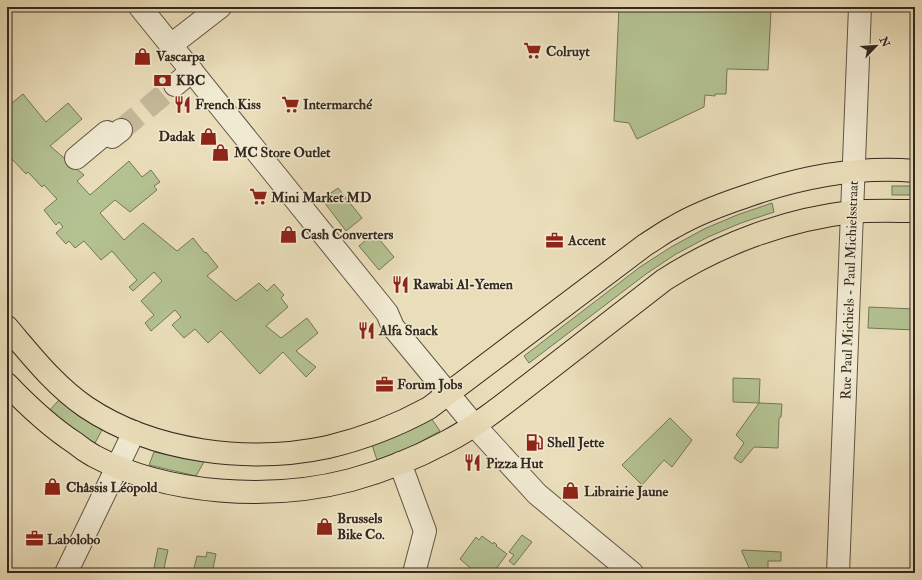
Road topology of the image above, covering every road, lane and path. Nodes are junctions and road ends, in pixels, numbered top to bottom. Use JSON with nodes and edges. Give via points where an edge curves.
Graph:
{"nodes":[{"id":1,"x":140,"y":7,"type":"edge"},
{"id":2,"x":220,"y":7,"type":"edge"},
{"id":3,"x":860,"y":7,"type":"edge"},
{"id":4,"x":171,"y":46,"type":"junction"},
{"id":5,"x":192,"y":72,"type":"junction"},
{"id":6,"x":175,"y":85,"type":"tunnel mouth"},
{"id":7,"x":121,"y":130,"type":"tunnel mouth"},
{"id":8,"x":76,"y":158,"type":"dead end"},
{"id":9,"x":854,"y":171,"type":"junction"},
{"id":10,"x":915,"y":171,"type":"edge"},
{"id":11,"x":852,"y":212,"type":"junction"},
{"id":12,"x":915,"y":212,"type":"edge"},
{"id":13,"x":7,"y":327,"type":"edge"},
{"id":14,"x":7,"y":384,"type":"edge"},
{"id":15,"x":448,"y":394,"type":"junction"},
{"id":16,"x":474,"y":425,"type":"junction"},
{"id":17,"x":134,"y":432,"type":"junction"},
{"id":18,"x":400,"y":463,"type":"junction"},
{"id":19,"x":116,"y":467,"type":"junction"},
{"id":20,"x":66,"y":573,"type":"edge"},
{"id":21,"x":414,"y":573,"type":"edge"},
{"id":22,"x":632,"y":573,"type":"edge"},
{"id":23,"x":838,"y":573,"type":"edge"}],
"edges":[{"from":1,"to":4,"type":"street"},
{"from":2,"to":4,"type":"street"},
{"from":3,"to":9,"type":"street","name":"Rue Paul Michiels - Paul Michielsstraat"},
{"from":4,"to":5,"type":"street"},
{"from":5,"to":6,"type":"street"},
{"from":5,"to":15,"type":"street","via":[[388,313],[394,327]]},
{"from":7,"to":8,"type":"street","via":[[112,137],[107,132]]},
{"from":9,"to":10,"type":"main road"},
{"from":9,"to":11,"type":"street","name":"Rue Paul Michiels - Paul Michielsstraat"},
{"from":9,"to":15,"type":"main road","via":[[821,175],[762,191],[724,204],[673,227],[624,260]]},
{"from":11,"to":12,"type":"main road"},
{"from":11,"to":16,"type":"main road","via":[[772,229],[683,268]]},
{"from":11,"to":23,"type":"street","name":"Rue Paul Michiels - Paul Michielsstraat"},
{"from":13,"to":17,"type":"main road","via":[[48,373],[84,406]]},
{"from":14,"to":19,"type":"main road","via":[[29,408],[59,433]]},
{"from":15,"to":16,"type":"street"},
{"from":15,"to":17,"type":"main road","via":[[414,416],[381,429],[327,447],[298,451],[252,454],[212,452]]},
{"from":16,"to":18,"type":"main road","via":[[445,443]]},
{"from":16,"to":22,"type":"street","via":[[537,494]]},
{"from":17,"to":19,"type":"street"},
{"from":18,"to":19,"type":"main road","via":[[351,480],[291,490],[254,491],[195,487],[157,480]]},
{"from":18,"to":21,"type":"street","via":[[425,531]]},
{"from":19,"to":20,"type":"street"}]}
